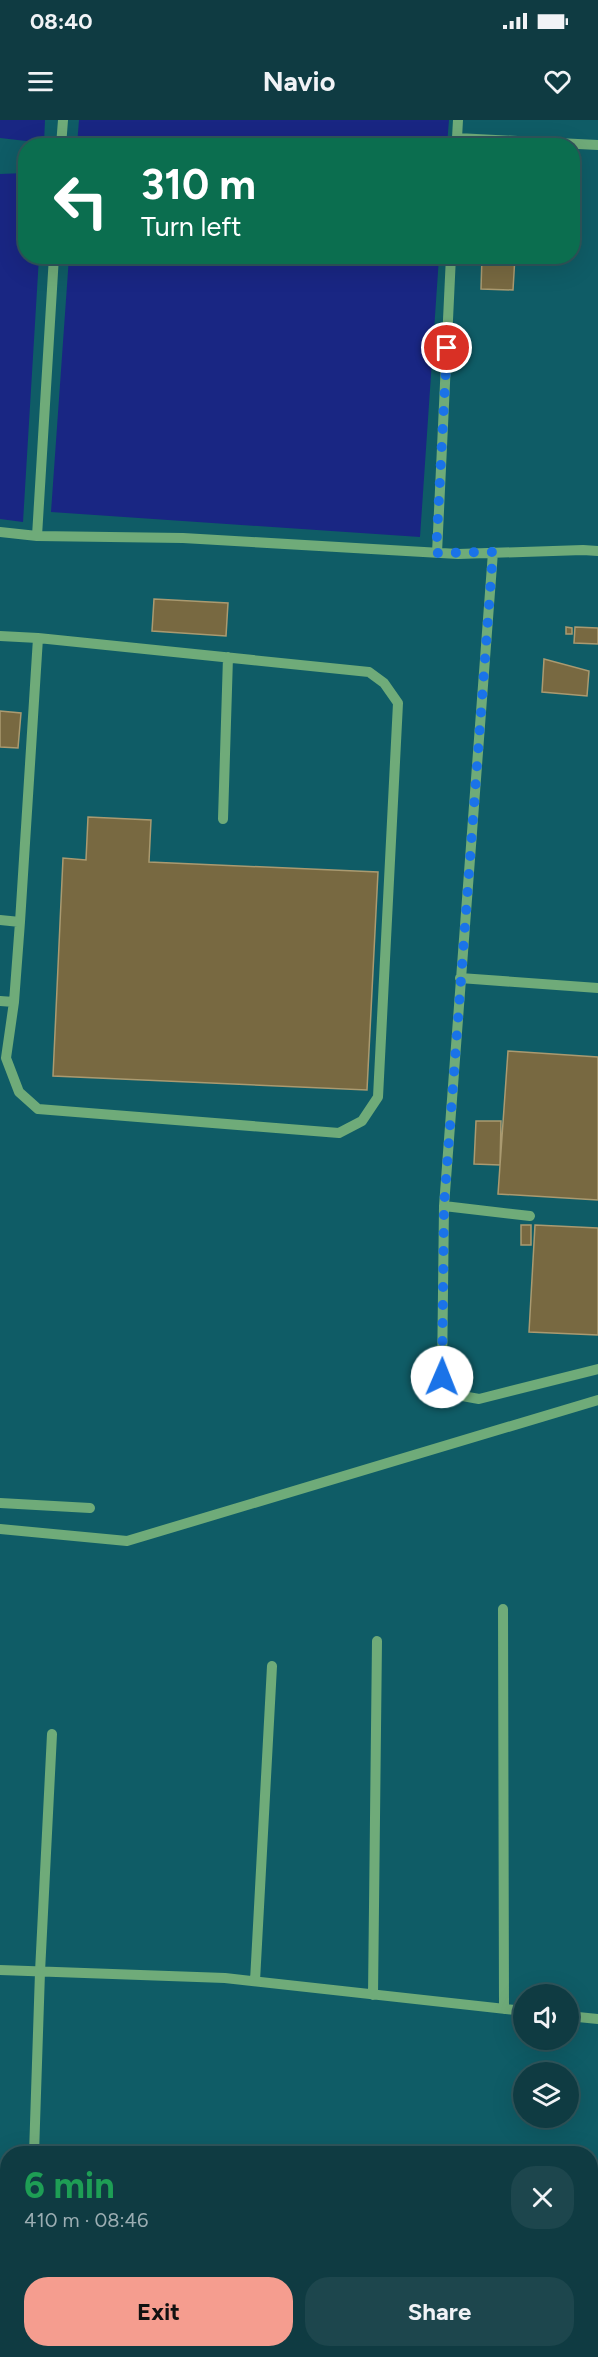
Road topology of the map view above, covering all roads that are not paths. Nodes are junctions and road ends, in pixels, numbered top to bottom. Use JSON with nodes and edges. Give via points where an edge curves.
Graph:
{"nodes":[{"id":1,"x":63,"y":120,"type":"edge"},
{"id":2,"x":458,"y":120,"type":"edge"},
{"id":3,"x":62,"y":138,"type":"edge"},
{"id":4,"x":457,"y":138,"type":"edge"},
{"id":5,"x":580,"y":145,"type":"edge"},
{"id":6,"x":598,"y":145,"type":"edge"},
{"id":7,"x":54,"y":264,"type":"edge"},
{"id":8,"x":451,"y":264,"type":"edge"},
{"id":9,"x":0,"y":532,"type":"edge"},
{"id":10,"x":37,"y":536,"type":"junction"},
{"id":11,"x":598,"y":551,"type":"edge"},
{"id":12,"x":493,"y":552,"type":"junction"},
{"id":13,"x":436,"y":553,"type":"junction"},
{"id":14,"x":0,"y":636,"type":"edge"},
{"id":15,"x":38,"y":638,"type":"junction"},
{"id":16,"x":228,"y":657,"type":"junction"},
{"id":17,"x":223,"y":819,"type":"dead end"},
{"id":18,"x":0,"y":920,"type":"edge"},
{"id":19,"x":20,"y":922,"type":"junction"},
{"id":20,"x":460,"y":978,"type":"junction"},
{"id":21,"x":598,"y":988,"type":"edge"},
{"id":22,"x":0,"y":1001,"type":"edge"},
{"id":23,"x":14,"y":1002,"type":"junction"},
{"id":24,"x":3,"y":1058,"type":"edge"},
{"id":25,"x":444,"y":1206,"type":"junction"},
{"id":26,"x":530,"y":1216,"type":"dead end"},
{"id":27,"x":598,"y":1369,"type":"edge"},
{"id":28,"x":598,"y":1400,"type":"edge"},
{"id":29,"x":0,"y":1503,"type":"edge"},
{"id":30,"x":90,"y":1508,"type":"dead end"},
{"id":31,"x":0,"y":1528,"type":"edge"},
{"id":32,"x":503,"y":1609,"type":"dead end"},
{"id":33,"x":377,"y":1641,"type":"dead end"},
{"id":34,"x":272,"y":1666,"type":"dead end"},
{"id":35,"x":52,"y":1734,"type":"dead end"},
{"id":36,"x":0,"y":1970,"type":"edge"},
{"id":37,"x":40,"y":1972,"type":"junction"},
{"id":38,"x":255,"y":1981,"type":"junction"},
{"id":39,"x":373,"y":1995,"type":"junction"},
{"id":40,"x":504,"y":2009,"type":"junction"},
{"id":41,"x":513,"y":2010,"type":"edge"},
{"id":42,"x":579,"y":2017,"type":"edge"},
{"id":43,"x":598,"y":2019,"type":"edge"},
{"id":44,"x":34,"y":2146,"type":"edge"}],
"edges":[{"from":1,"to":3,"type":"street"},
{"from":2,"to":4,"type":"street"},
{"from":5,"to":6,"type":"street"},
{"from":7,"to":10,"type":"street"},
{"from":8,"to":13,"type":"street"},
{"from":9,"to":10,"type":"street"},
{"from":10,"to":13,"type":"street","via":[[183,538]]},
{"from":11,"to":12,"type":"street"},
{"from":12,"to":13,"type":"street"},
{"from":12,"to":20,"type":"street"},
{"from":14,"to":15,"type":"street"},
{"from":15,"to":16,"type":"street"},
{"from":15,"to":19,"type":"street"},
{"from":16,"to":17,"type":"street"},
{"from":16,"to":24,"type":"street","via":[[369,672],[384,682],[398,703],[378,1097],[362,1121],[339,1133],[38,1109],[20,1092]]},
{"from":18,"to":19,"type":"street"},
{"from":19,"to":23,"type":"street"},
{"from":20,"to":21,"type":"street"},
{"from":20,"to":25,"type":"street"},
{"from":22,"to":23,"type":"street"},
{"from":23,"to":24,"type":"street"},
{"from":25,"to":26,"type":"street"},
{"from":25,"to":27,"type":"street","via":[[442,1377],[457,1395],[479,1399]]},
{"from":28,"to":31,"type":"street","via":[[127,1541]]},
{"from":29,"to":30,"type":"street"},
{"from":32,"to":40,"type":"street"},
{"from":33,"to":39,"type":"street"},
{"from":34,"to":38,"type":"street"},
{"from":35,"to":37,"type":"street"},
{"from":36,"to":37,"type":"street"},
{"from":37,"to":38,"type":"street"},
{"from":37,"to":44,"type":"street"},
{"from":38,"to":39,"type":"street"},
{"from":39,"to":40,"type":"street"},
{"from":40,"to":41,"type":"street"},
{"from":42,"to":43,"type":"street"}]}
